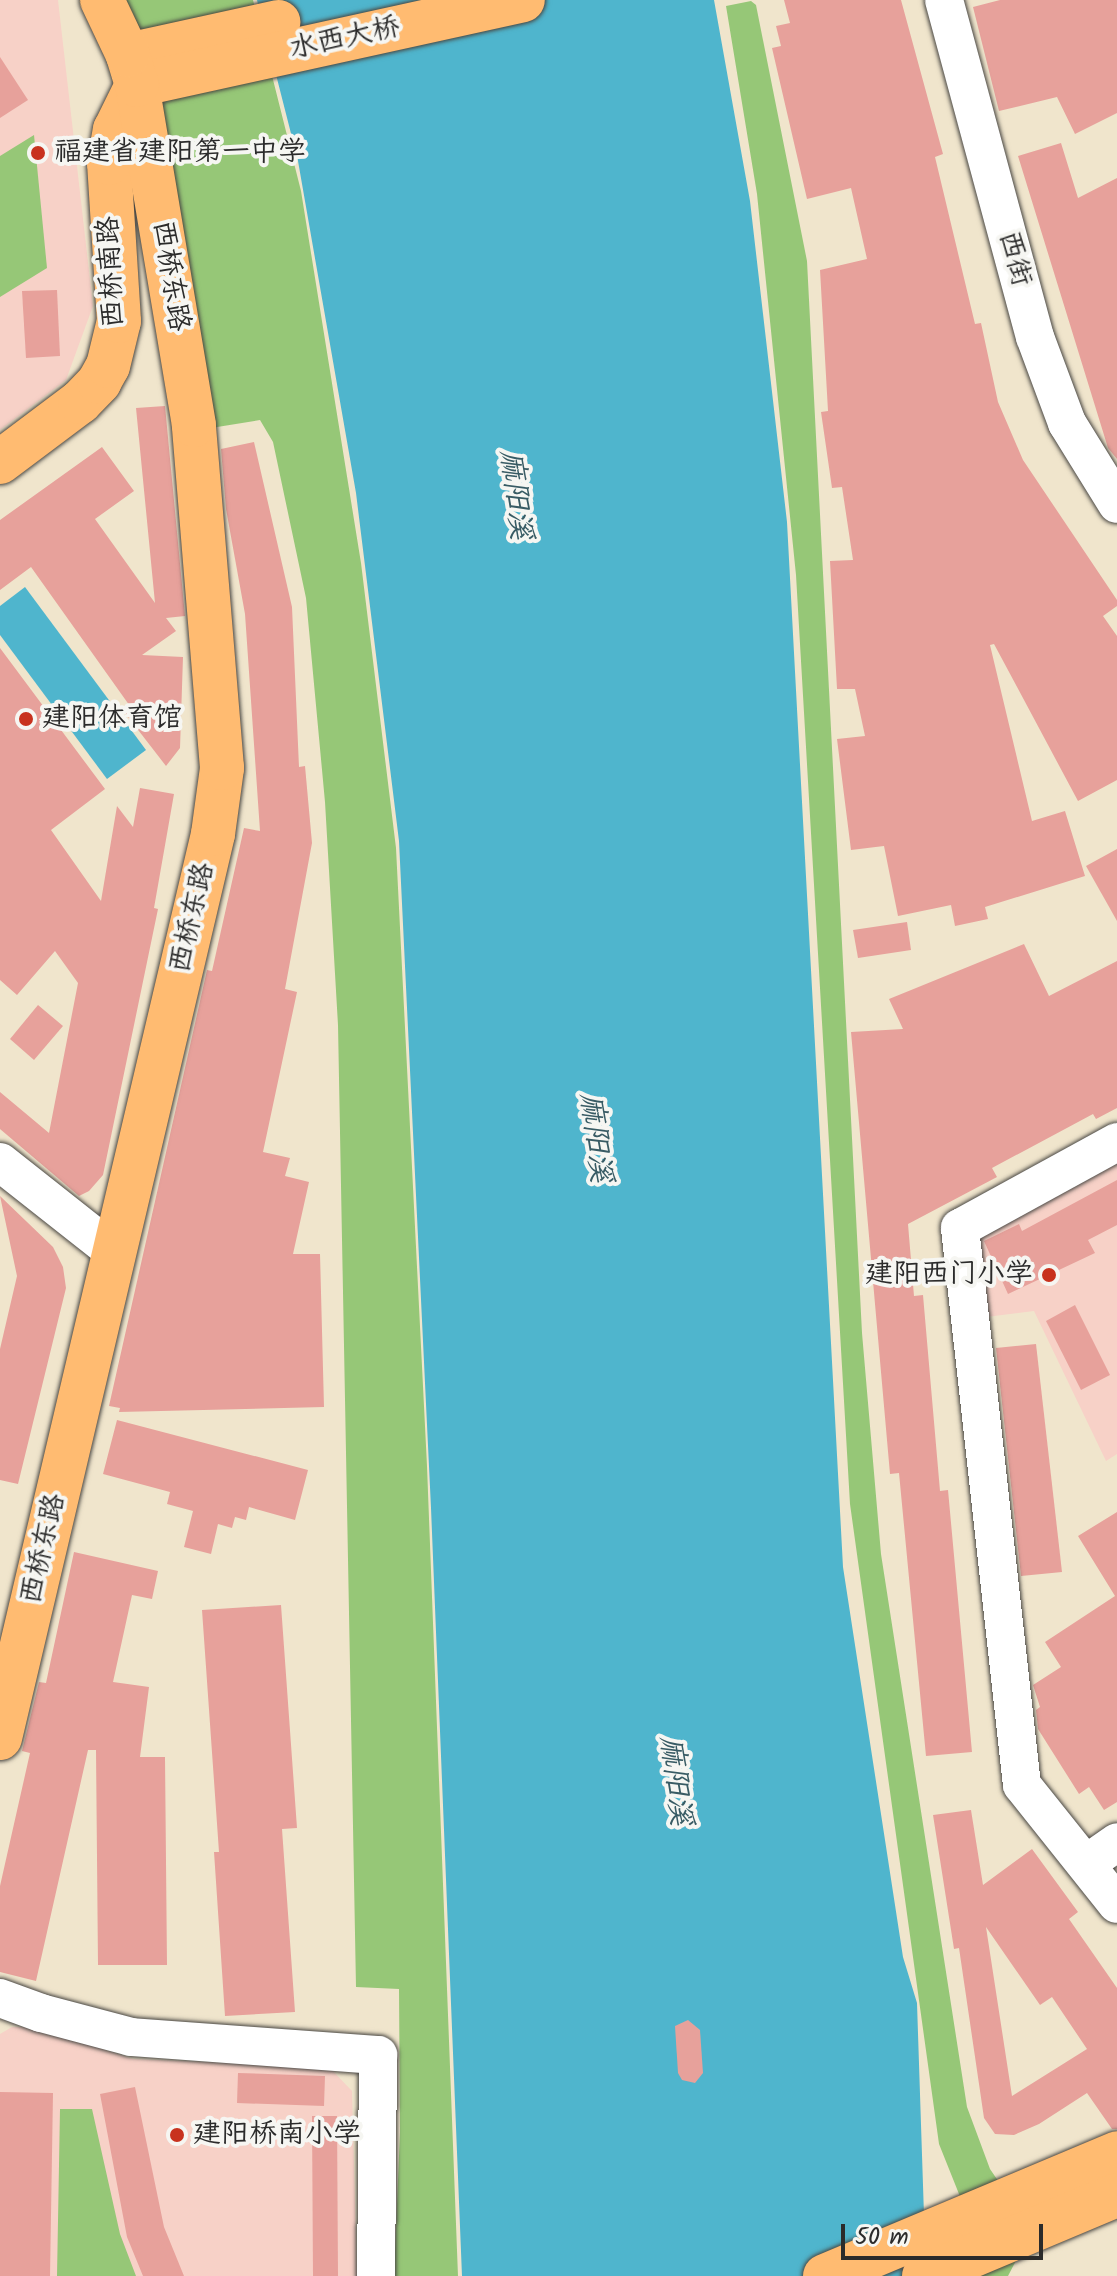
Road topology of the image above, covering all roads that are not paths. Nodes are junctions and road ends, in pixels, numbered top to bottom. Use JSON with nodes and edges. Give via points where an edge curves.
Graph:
{"nodes":[{"id":1,"x":102,"y":0,"type":"edge"},
{"id":2,"x":382,"y":0,"type":"edge"},
{"id":3,"x":523,"y":0,"type":"edge"},
{"id":4,"x":944,"y":0,"type":"edge"},
{"id":5,"x":148,"y":67,"type":"junction"},
{"id":6,"x":0,"y":462,"type":"edge"},
{"id":7,"x":1117,"y":504,"type":"edge"},
{"id":8,"x":1117,"y":1142,"type":"edge"},
{"id":9,"x":0,"y":1162,"type":"edge"},
{"id":10,"x":114,"y":1252,"type":"junction"},
{"id":11,"x":0,"y":1738,"type":"edge"},
{"id":12,"x":1117,"y":1842,"type":"edge"},
{"id":13,"x":1086,"y":1864,"type":"junction"},
{"id":14,"x":1117,"y":1904,"type":"edge"},
{"id":15,"x":0,"y":1998,"type":"edge"},
{"id":16,"x":1115,"y":2168,"type":"edge"},
{"id":17,"x":376,"y":2276,"type":"edge"},
{"id":18,"x":825,"y":2276,"type":"edge"},
{"id":19,"x":924,"y":2276,"type":"edge"}],
"edges":[{"from":1,"to":5,"type":"main road","name":"西桥东路"},
{"from":2,"to":5,"type":"main road"},
{"from":3,"to":5,"type":"main road","name":"水西大桥"},
{"from":4,"to":7,"type":"street","name":"西街","via":[[1035,337],[1067,423]]},
{"from":5,"to":6,"type":"main road","name":"西桥南路","via":[[115,130],[110,153],[119,321],[108,366],[80,402]]},
{"from":5,"to":10,"type":"main road","name":"西桥东路","via":[[194,425],[222,768],[213,834]]},
{"from":8,"to":13,"type":"street","via":[[960,1228],[1022,1785]]},
{"from":9,"to":10,"type":"street"},
{"from":10,"to":11,"type":"main road","name":"西桥东路"},
{"from":12,"to":13,"type":"street"},
{"from":13,"to":14,"type":"street"},
{"from":15,"to":17,"type":"street","via":[[131,2037],[378,2055]]},
{"from":16,"to":18,"type":"main road"},
{"from":16,"to":19,"type":"main road"}]}
